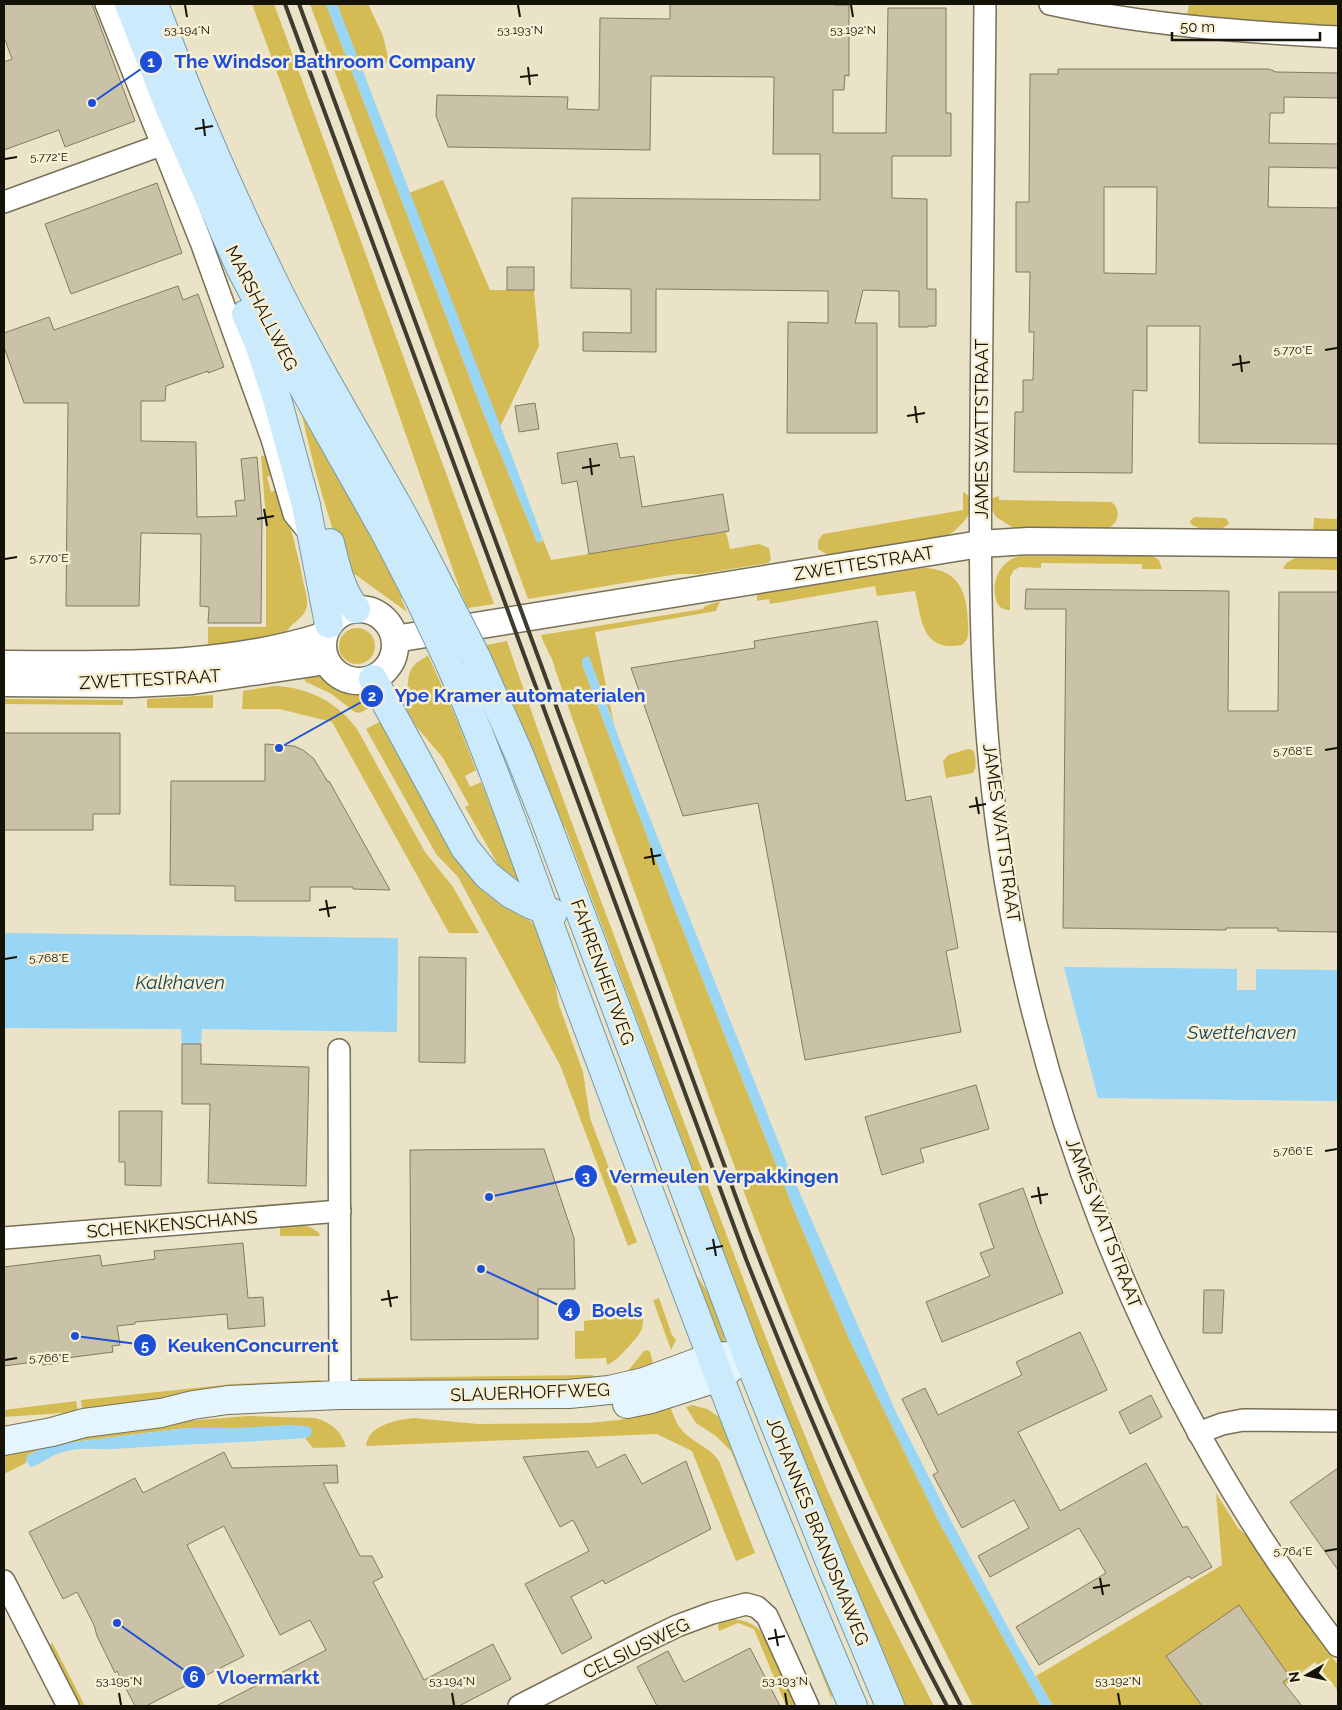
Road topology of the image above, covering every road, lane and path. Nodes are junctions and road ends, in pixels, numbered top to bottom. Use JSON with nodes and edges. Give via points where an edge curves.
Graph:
{"nodes":[{"id":1,"x":106,"y":4,"type":"edge"},
{"id":2,"x":129,"y":4,"type":"edge"},
{"id":3,"x":154,"y":4,"type":"edge"},
{"id":4,"x":985,"y":4,"type":"edge"},
{"id":5,"x":1050,"y":4,"type":"edge"},
{"id":6,"x":1338,"y":37,"type":"edge"},
{"id":7,"x":162,"y":145,"type":"junction"},
{"id":8,"x":4,"y":202,"type":"edge"},
{"id":9,"x":240,"y":267,"type":"junction"},
{"id":10,"x":306,"y":344,"type":"junction"},
{"id":11,"x":299,"y":380,"type":"junction"},
{"id":12,"x":313,"y":538,"type":"junction"},
{"id":13,"x":980,"y":544,"type":"junction"},
{"id":14,"x":1338,"y":544,"type":"edge"},
{"id":15,"x":433,"y":598,"type":"junction"},
{"id":16,"x":356,"y":609,"type":"junction"},
{"id":17,"x":395,"y":639,"type":"junction"},
{"id":18,"x":326,"y":640,"type":"junction"},
{"id":19,"x":4,"y":664,"type":"edge"},
{"id":20,"x":373,"y":679,"type":"junction"},
{"id":21,"x":4,"y":683,"type":"edge"},
{"id":22,"x":545,"y":910,"type":"junction"},
{"id":23,"x":611,"y":992,"type":"junction"},
{"id":24,"x":339,"y":1050,"type":"dead end"},
{"id":25,"x":340,"y":1211,"type":"junction"},
{"id":26,"x":4,"y":1238,"type":"edge"},
{"id":27,"x":747,"y":1355,"type":"junction"},
{"id":28,"x":716,"y":1367,"type":"junction"},
{"id":29,"x":340,"y":1395,"type":"junction"},
{"id":30,"x":161,"y":1413,"type":"junction"},
{"id":31,"x":1338,"y":1421,"type":"edge"},
{"id":32,"x":84,"y":1422,"type":"junction"},
{"id":33,"x":4,"y":1423,"type":"edge"},
{"id":34,"x":1198,"y":1433,"type":"junction"},
{"id":35,"x":4,"y":1441,"type":"edge"},
{"id":36,"x":4,"y":1581,"type":"edge"},
{"id":37,"x":1338,"y":1646,"type":"edge"},
{"id":38,"x":68,"y":1706,"type":"edge"},
{"id":39,"x":519,"y":1706,"type":"edge"},
{"id":40,"x":808,"y":1706,"type":"edge"},
{"id":41,"x":854,"y":1706,"type":"edge"},
{"id":42,"x":890,"y":1706,"type":"edge"}],
"edges":[{"from":1,"to":7,"type":"street","name":"MARSHALLWEG"},
{"from":2,"to":9,"type":"main road","name":"MARSHALLWEG","via":[[170,109]]},
{"from":3,"to":10,"type":"main road","name":"MARSHALLWEG","via":[[218,161]]},
{"from":4,"to":13,"type":"street","name":"JAMES WATTSTRAAT"},
{"from":5,"to":6,"type":"street","via":[[1204,27]]},
{"from":7,"to":8,"type":"street"},
{"from":7,"to":12,"type":"street","name":"MARSHALLWEG","via":[[272,439],[294,514]]},
{"from":9,"to":11,"type":"main road","name":"MARSHALLWEG"},
{"from":9,"to":12,"type":"main road","via":[[241,303],[277,399]]},
{"from":10,"to":11,"type":"main road"},
{"from":10,"to":15,"type":"main road","name":"MARSHALLWEG","via":[[397,504]]},
{"from":11,"to":15,"type":"main road","name":"MARSHALLWEG","via":[[387,536]]},
{"from":11,"to":16,"type":"main road","via":[[296,413],[301,440],[342,585]]},
{"from":12,"to":18,"type":"main road"},
{"from":13,"to":14,"type":"street","name":"ZWETTESTRAAT","via":[[1028,541]]},
{"from":13,"to":17,"type":"street","name":"ZWETTESTRAAT"},
{"from":13,"to":34,"type":"street","name":"JAMES WATTSTRAAT","via":[[985,698],[994,796],[1011,906],[1038,1028],[1062,1113],[1111,1251]]},
{"from":15,"to":22,"type":"main road","name":"FAHRENHEITWEG","bridge":true,"via":[[449,662]]},
{"from":15,"to":23,"type":"main road","name":"FAHRENHEITWEG","bridge":true,"via":[[476,658],[519,754]]},
{"from":16,"to":17,"type":"street","via":[[376,613],[385,620]]},
{"from":16,"to":18,"type":"street","via":[[336,616]]},
{"from":17,"to":20,"type":"street","via":[[393,658],[382,674]]},
{"from":18,"to":19,"type":"street","name":"ZWETTESTRAAT","via":[[190,662]]},
{"from":18,"to":20,"type":"street","via":[[332,670],[346,679],[362,682]]},
{"from":18,"to":21,"type":"street","name":"ZWETTESTRAAT","via":[[192,681]]},
{"from":20,"to":22,"type":"main road","via":[[465,848],[487,875],[511,894]]},
{"from":22,"to":23,"type":"main road","via":[[565,920],[586,972]]},
{"from":22,"to":28,"type":"main road","name":"FAHRENHEITWEG"},
{"from":23,"to":27,"type":"main road","name":"FAHRENHEITWEG"},
{"from":24,"to":25,"type":"street"},
{"from":25,"to":26,"type":"street","name":"SCHENKENSCHANS"},
{"from":25,"to":29,"type":"street"},
{"from":27,"to":28,"type":"main road","name":"SLAUERHOFFWEG"},
{"from":27,"to":42,"type":"main road","name":"JOHANNES BRANDSMAWEG"},
{"from":28,"to":29,"type":"main road","name":"SLAUERHOFFWEG","via":[[596,1392]]},
{"from":28,"to":30,"type":"main road","name":"SLAUERHOFFWEG","via":[[651,1399],[602,1407]]},
{"from":28,"to":41,"type":"main road","name":"JOHANNES BRANDSMAWEG"},
{"from":29,"to":30,"type":"main road","name":"SLAUERHOFFWEG","via":[[228,1400]]},
{"from":30,"to":32,"type":"main road","name":"SLAUERHOFFWEG"},
{"from":31,"to":34,"type":"street","via":[[1243,1420]]},
{"from":32,"to":33,"type":"main road","name":"SLAUERHOFFWEG"},
{"from":32,"to":35,"type":"main road","name":"SLAUERHOFFWEG"},
{"from":34,"to":37,"type":"street","name":"JAMES WATTSTRAAT","via":[[1258,1531]]},
{"from":36,"to":38,"type":"street"},
{"from":39,"to":40,"type":"street","name":"CELSIUSWEG","via":[[677,1626],[746,1604],[757,1607],[767,1616]]}]}
